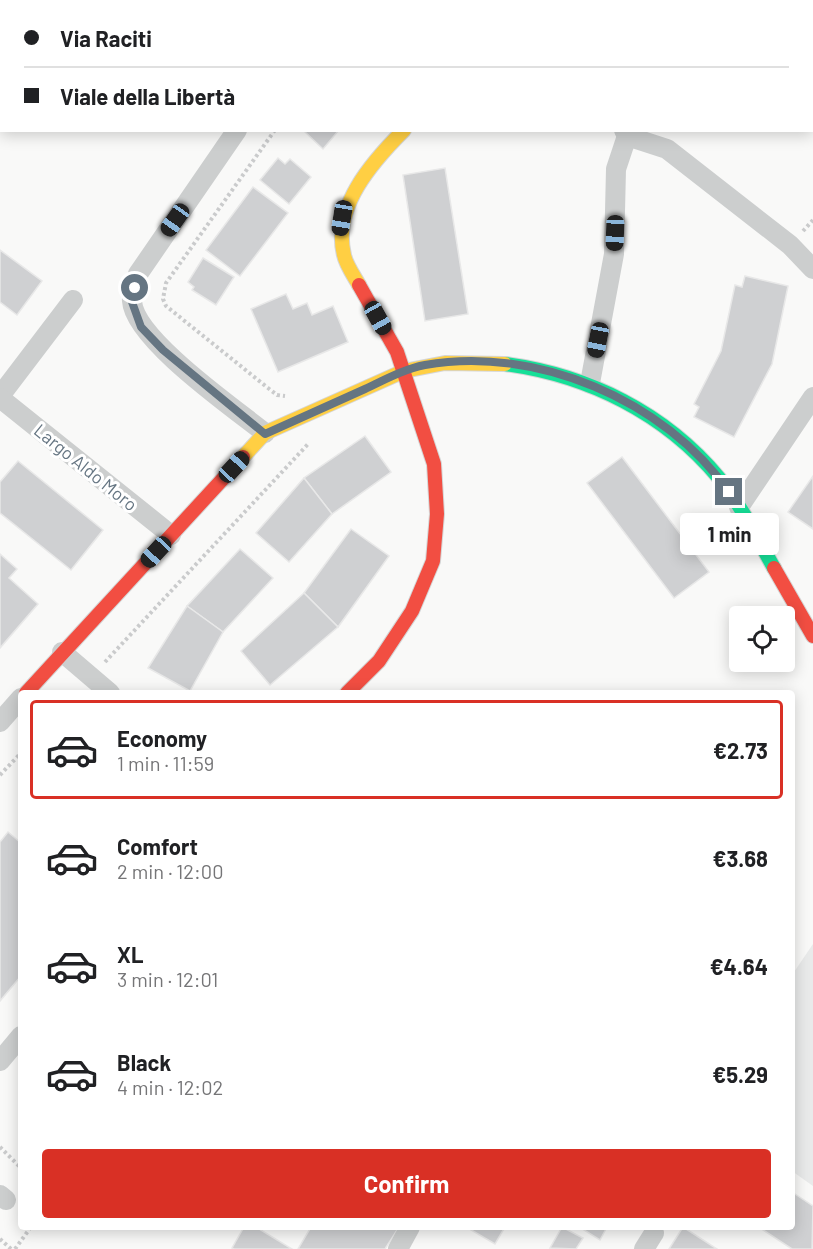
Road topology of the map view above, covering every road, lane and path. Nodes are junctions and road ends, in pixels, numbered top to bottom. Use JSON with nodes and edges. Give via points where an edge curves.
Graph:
{"nodes":[{"id":1,"x":236,"y":132,"type":"edge"},
{"id":2,"x":274,"y":132,"type":"edge"},
{"id":3,"x":402,"y":132,"type":"edge"},
{"id":4,"x":626,"y":133,"type":"edge"},
{"id":5,"x":813,"y":269,"type":"edge"},
{"id":6,"x":73,"y":300,"type":"dead end"},
{"id":7,"x":404,"y":371,"type":"junction"},
{"id":8,"x":590,"y":383,"type":"junction"},
{"id":9,"x":0,"y":397,"type":"edge"},
{"id":10,"x":813,"y":398,"type":"edge"},
{"id":11,"x":307,"y":415,"type":"junction"},
{"id":12,"x":265,"y":434,"type":"junction"},
{"id":13,"x":739,"y":507,"type":"junction"},
{"id":14,"x":171,"y":535,"type":"junction"},
{"id":15,"x":813,"y":636,"type":"edge"},
{"id":16,"x":62,"y":652,"type":"junction"},
{"id":17,"x":29,"y":690,"type":"edge"},
{"id":18,"x":106,"y":690,"type":"edge"},
{"id":19,"x":350,"y":690,"type":"edge"},
{"id":20,"x":18,"y":701,"type":"edge"},
{"id":21,"x":0,"y":722,"type":"edge"},
{"id":22,"x":18,"y":756,"type":"edge"},
{"id":23,"x":0,"y":776,"type":"edge"},
{"id":24,"x":18,"y":1039,"type":"edge"},
{"id":25,"x":0,"y":1060,"type":"edge"},
{"id":26,"x":0,"y":1147,"type":"edge"},
{"id":27,"x":18,"y":1165,"type":"edge"},
{"id":28,"x":29,"y":1230,"type":"edge"},
{"id":29,"x":408,"y":1230,"type":"edge"},
{"id":30,"x":0,"y":1239,"type":"edge"},
{"id":31,"x":13,"y":1249,"type":"edge"},
{"id":32,"x":398,"y":1249,"type":"edge"}],
"edges":[{"from":1,"to":12,"type":"street","via":[[138,274],[132,302],[141,327],[163,350]]},
{"from":2,"to":11,"type":"path","via":[[166,283],[163,299],[166,306],[277,395],[298,396]]},
{"from":3,"to":7,"type":"street","via":[[353,194],[342,218],[340,234],[344,258]]},
{"from":4,"to":5,"type":"street","via":[[667,149],[790,245]]},
{"from":4,"to":8,"type":"street","via":[[616,170],[614,254]]},
{"from":6,"to":9,"type":"street"},
{"from":7,"to":8,"type":"street","via":[[470,361],[516,363]]},
{"from":7,"to":11,"type":"street"},
{"from":7,"to":19,"type":"street","via":[[434,464],[437,514],[433,561],[412,611],[379,661]]},
{"from":8,"to":13,"type":"street","via":[[670,431],[696,452]]},
{"from":9,"to":14,"type":"street","name":"Largo Aldo Moro"},
{"from":10,"to":13,"type":"street"},
{"from":11,"to":12,"type":"street"},
{"from":12,"to":14,"type":"street"},
{"from":13,"to":15,"type":"street"},
{"from":14,"to":16,"type":"street"},
{"from":16,"to":17,"type":"street"},
{"from":16,"to":18,"type":"street"},
{"from":20,"to":21,"type":"street"},
{"from":22,"to":23,"type":"path"},
{"from":24,"to":25,"type":"street"},
{"from":26,"to":27,"type":"path"},
{"from":28,"to":31,"type":"path"},
{"from":29,"to":32,"type":"street"},
{"from":30,"to":31,"type":"path"}]}
